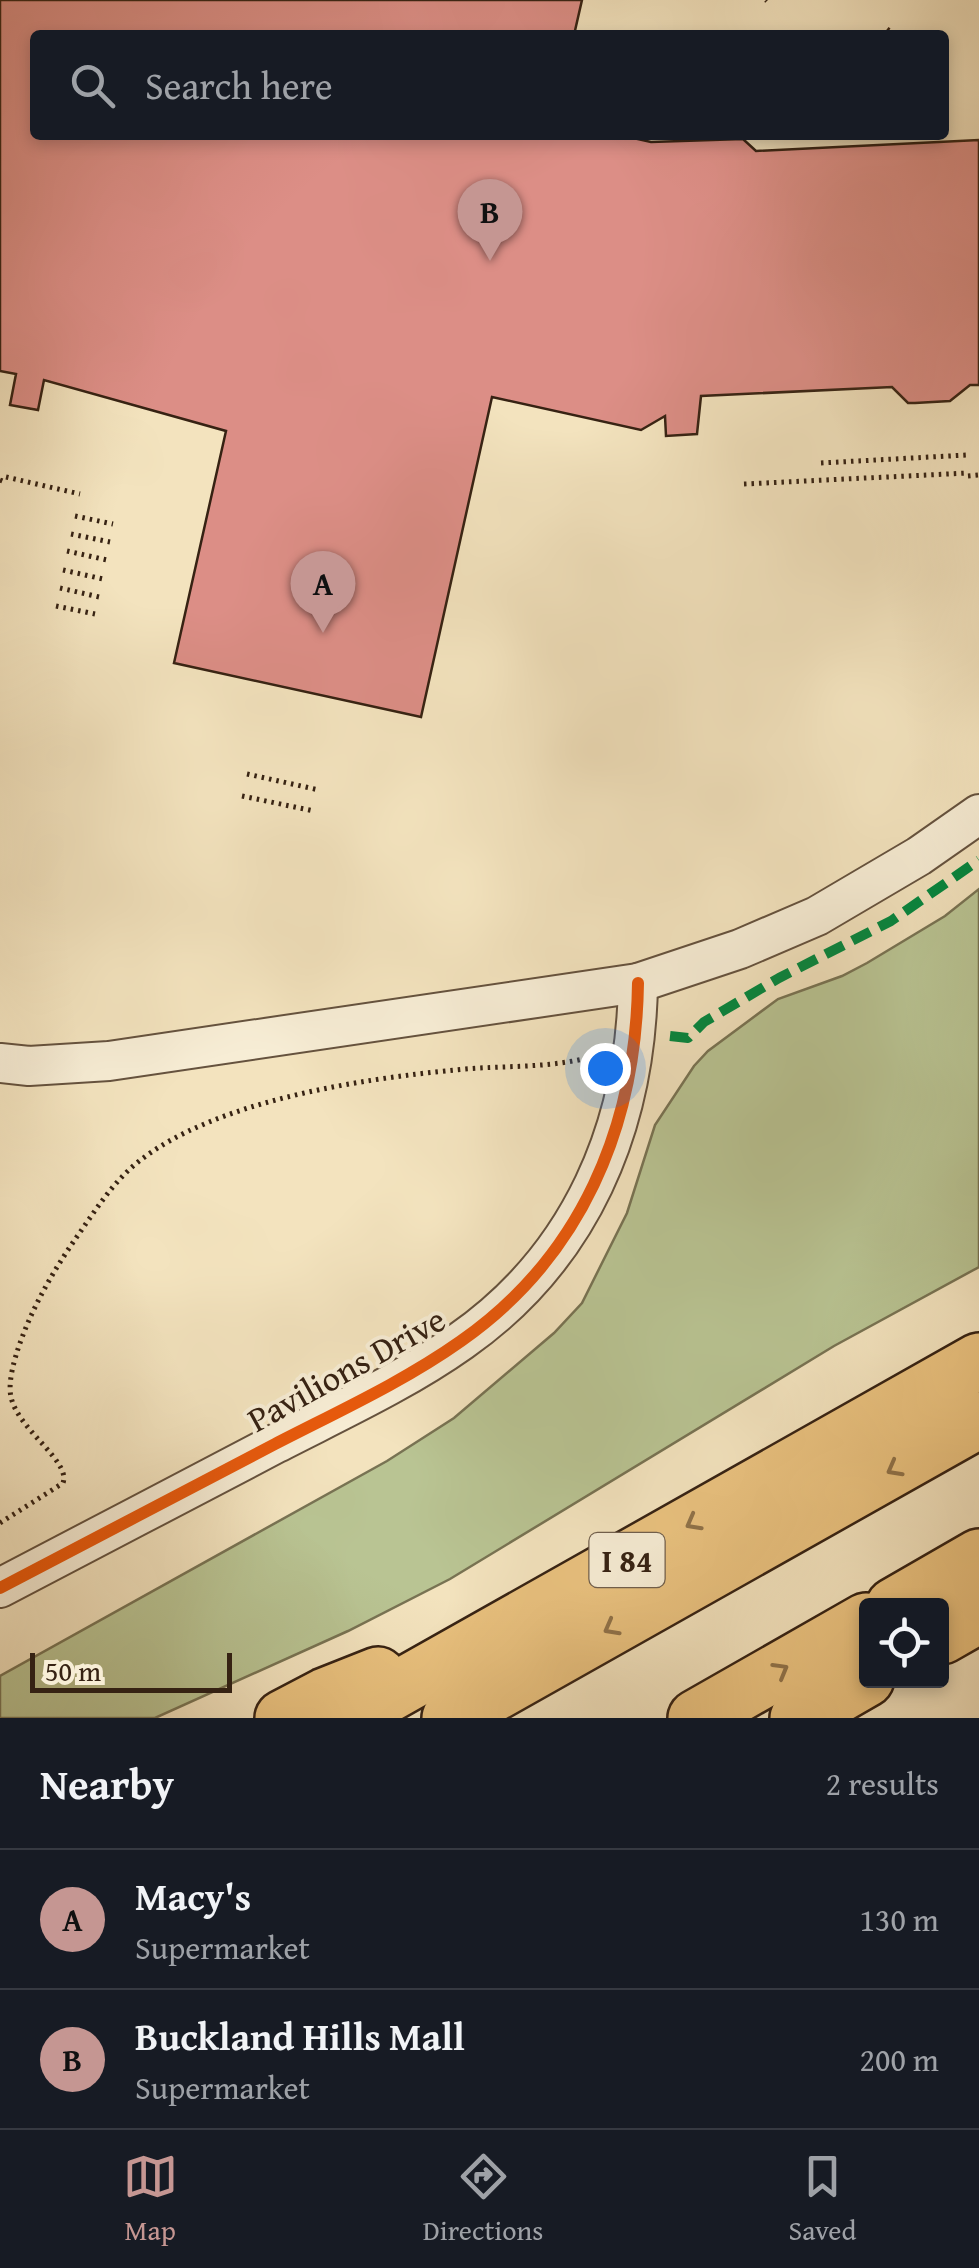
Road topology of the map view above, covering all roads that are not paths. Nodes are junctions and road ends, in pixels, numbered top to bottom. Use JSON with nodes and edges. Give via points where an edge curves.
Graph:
{"nodes":[{"id":1,"x":979,"y":814,"type":"edge"},
{"id":2,"x":638,"y":983,"type":"junction"},
{"id":3,"x":0,"y":1063,"type":"edge"},
{"id":4,"x":979,"y":1361,"type":"edge"},
{"id":5,"x":979,"y":1420,"type":"edge"},
{"id":6,"x":979,"y":1557,"type":"edge"},
{"id":7,"x":0,"y":1588,"type":"edge"},
{"id":8,"x":908,"y":1598,"type":"edge"},
{"id":9,"x":979,"y":1615,"type":"edge"},
{"id":10,"x":859,"y":1625,"type":"edge"},
{"id":11,"x":949,"y":1632,"type":"edge"},
{"id":12,"x":476,"y":1645,"type":"junction"},
{"id":13,"x":283,"y":1718,"type":"edge"},
{"id":14,"x":346,"y":1718,"type":"edge"},
{"id":15,"x":450,"y":1718,"type":"edge"},
{"id":16,"x":696,"y":1718,"type":"edge"}],
"edges":[{"from":1,"to":2,"type":"street","via":[[817,916]]},
{"from":2,"to":3,"type":"street","via":[[109,1061]]},
{"from":2,"to":7,"type":"street","name":"Pavilions Drive","via":[[628,1087],[604,1164],[560,1242],[502,1308],[397,1380]]},
{"from":4,"to":12,"type":"highway","number":"I 84","one_way":true},
{"from":5,"to":15,"type":"highway","one_way":true},
{"from":6,"to":8,"type":"highway"},
{"from":9,"to":11,"type":"highway"},
{"from":16,"to":10,"type":"highway","one_way":true},
{"from":12,"to":13,"type":"highway","via":[[356,1683]]},
{"from":12,"to":14,"type":"highway","number":"I 84"}]}
